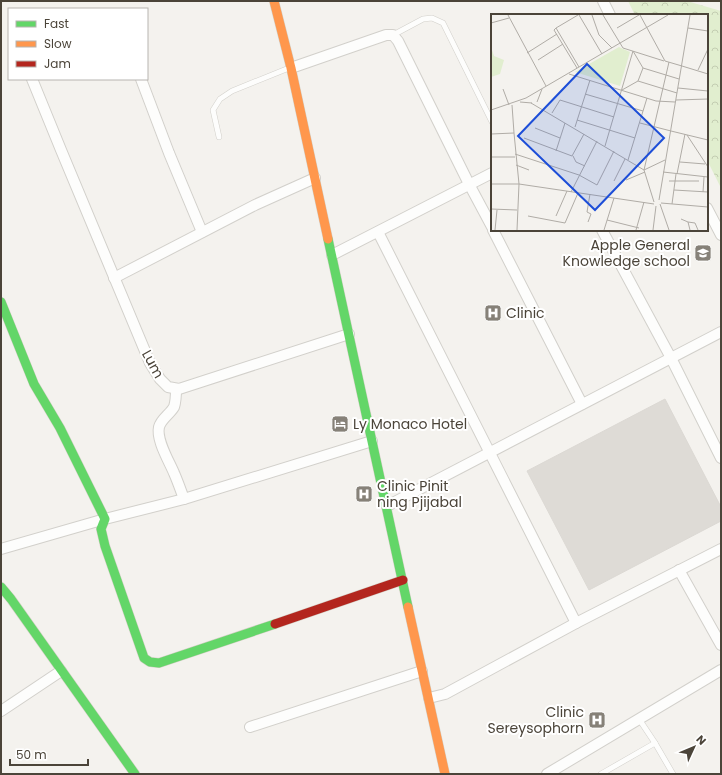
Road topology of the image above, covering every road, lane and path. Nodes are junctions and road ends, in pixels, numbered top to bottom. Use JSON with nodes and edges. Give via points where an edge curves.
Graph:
{"nodes":[{"id":1,"x":274,"y":1,"type":"edge"},
{"id":2,"x":603,"y":1,"type":"edge"},
{"id":3,"x":610,"y":14,"type":"edge"},
{"id":4,"x":393,"y":35,"type":"junction"},
{"id":5,"x":290,"y":68,"type":"junction"},
{"id":6,"x":32,"y":80,"type":"edge"},
{"id":7,"x":141,"y":80,"type":"edge"},
{"id":8,"x":491,"y":120,"type":"edge"},
{"id":9,"x":219,"y":137,"type":"dead end"},
{"id":10,"x":491,"y":174,"type":"edge"},
{"id":11,"x":314,"y":178,"type":"junction"},
{"id":12,"x":470,"y":184,"type":"junction"},
{"id":13,"x":708,"y":210,"type":"edge"},
{"id":14,"x":491,"y":225,"type":"edge"},
{"id":15,"x":494,"y":231,"type":"edge"},
{"id":16,"x":603,"y":231,"type":"edge"},
{"id":17,"x":202,"y":232,"type":"junction"},
{"id":18,"x":378,"y":232,"type":"junction"},
{"id":19,"x":721,"y":235,"type":"edge"},
{"id":20,"x":332,"y":255,"type":"junction"},
{"id":21,"x":114,"y":278,"type":"junction"},
{"id":22,"x":1,"y":302,"type":"edge"},
{"id":23,"x":721,"y":332,"type":"edge"},
{"id":24,"x":349,"y":334,"type":"junction"},
{"id":25,"x":671,"y":358,"type":"junction"},
{"id":26,"x":176,"y":388,"type":"junction"},
{"id":27,"x":582,"y":404,"type":"junction"},
{"id":28,"x":372,"y":441,"type":"junction"},
{"id":29,"x":489,"y":453,"type":"junction"},
{"id":30,"x":721,"y":458,"type":"edge"},
{"id":31,"x":184,"y":499,"type":"junction"},
{"id":32,"x":387,"y":506,"type":"junction"},
{"id":33,"x":105,"y":519,"type":"junction"},
{"id":34,"x":1,"y":549,"type":"edge"},
{"id":35,"x":721,"y":549,"type":"edge"},
{"id":36,"x":679,"y":570,"type":"junction"},
{"id":37,"x":403,"y":580,"type":"junction"},
{"id":38,"x":1,"y":587,"type":"edge"},
{"id":39,"x":11,"y":599,"type":"junction"},
{"id":40,"x":1,"y":603,"type":"edge"},
{"id":41,"x":576,"y":623,"type":"junction"},
{"id":42,"x":721,"y":646,"type":"edge"},
{"id":43,"x":61,"y":670,"type":"junction"},
{"id":44,"x":721,"y":670,"type":"edge"},
{"id":45,"x":422,"y":671,"type":"junction"},
{"id":46,"x":428,"y":698,"type":"junction"},
{"id":47,"x":1,"y":711,"type":"edge"},
{"id":48,"x":639,"y":719,"type":"junction"},
{"id":49,"x":250,"y":727,"type":"dead end"},
{"id":50,"x":655,"y":743,"type":"junction"},
{"id":51,"x":135,"y":774,"type":"edge"},
{"id":52,"x":445,"y":774,"type":"edge"},
{"id":53,"x":546,"y":774,"type":"edge"},
{"id":54,"x":601,"y":774,"type":"edge"},
{"id":55,"x":673,"y":774,"type":"edge"}],
"edges":[{"from":1,"to":5,"type":"street"},
{"from":2,"to":3,"type":"street"},
{"from":4,"to":5,"type":"street","via":[[386,35]]},
{"from":4,"to":8,"type":"lane","via":[[422,19],[432,18],[443,23]]},
{"from":4,"to":12,"type":"street"},
{"from":5,"to":9,"type":"lane","via":[[232,91],[220,99],[213,110]]},
{"from":5,"to":11,"type":"street"},
{"from":6,"to":21,"type":"street","name":"Lum"},
{"from":7,"to":17,"type":"street"},
{"from":10,"to":12,"type":"street"},
{"from":11,"to":17,"type":"street"},
{"from":11,"to":20,"type":"street"},
{"from":12,"to":14,"type":"street"},
{"from":12,"to":18,"type":"street"},
{"from":13,"to":19,"type":"street"},
{"from":15,"to":27,"type":"street"},
{"from":16,"to":25,"type":"street"},
{"from":17,"to":21,"type":"street"},
{"from":18,"to":20,"type":"street"},
{"from":18,"to":29,"type":"street"},
{"from":20,"to":24,"type":"street"},
{"from":21,"to":26,"type":"street","name":"Lum","via":[[150,363],[168,387]]},
{"from":22,"to":33,"type":"street","via":[[34,384],[60,428]]},
{"from":23,"to":25,"type":"street"},
{"from":24,"to":26,"type":"street","name":"Lum"},
{"from":24,"to":28,"type":"street"},
{"from":25,"to":27,"type":"street"},
{"from":25,"to":30,"type":"street"},
{"from":26,"to":31,"type":"street","via":[[173,408],[159,426],[159,434]]},
{"from":27,"to":29,"type":"street"},
{"from":28,"to":31,"type":"street"},
{"from":28,"to":32,"type":"street"},
{"from":29,"to":32,"type":"street"},
{"from":29,"to":41,"type":"street"},
{"from":31,"to":33,"type":"street"},
{"from":32,"to":37,"type":"street"},
{"from":33,"to":34,"type":"street"},
{"from":33,"to":37,"type":"street","via":[[101,529],[105,546],[144,658],[150,662],[159,663]]},
{"from":35,"to":36,"type":"street"},
{"from":36,"to":41,"type":"street"},
{"from":36,"to":42,"type":"street"},
{"from":37,"to":45,"type":"street"},
{"from":38,"to":39,"type":"street"},
{"from":39,"to":40,"type":"street"},
{"from":39,"to":43,"type":"street"},
{"from":41,"to":46,"type":"street","via":[[445,694]]},
{"from":43,"to":47,"type":"street"},
{"from":43,"to":51,"type":"street"},
{"from":44,"to":48,"type":"street"},
{"from":45,"to":46,"type":"street"},
{"from":45,"to":49,"type":"street"},
{"from":46,"to":52,"type":"street"},
{"from":48,"to":50,"type":"lane"},
{"from":48,"to":53,"type":"street"},
{"from":50,"to":54,"type":"lane"},
{"from":50,"to":55,"type":"lane"}]}
